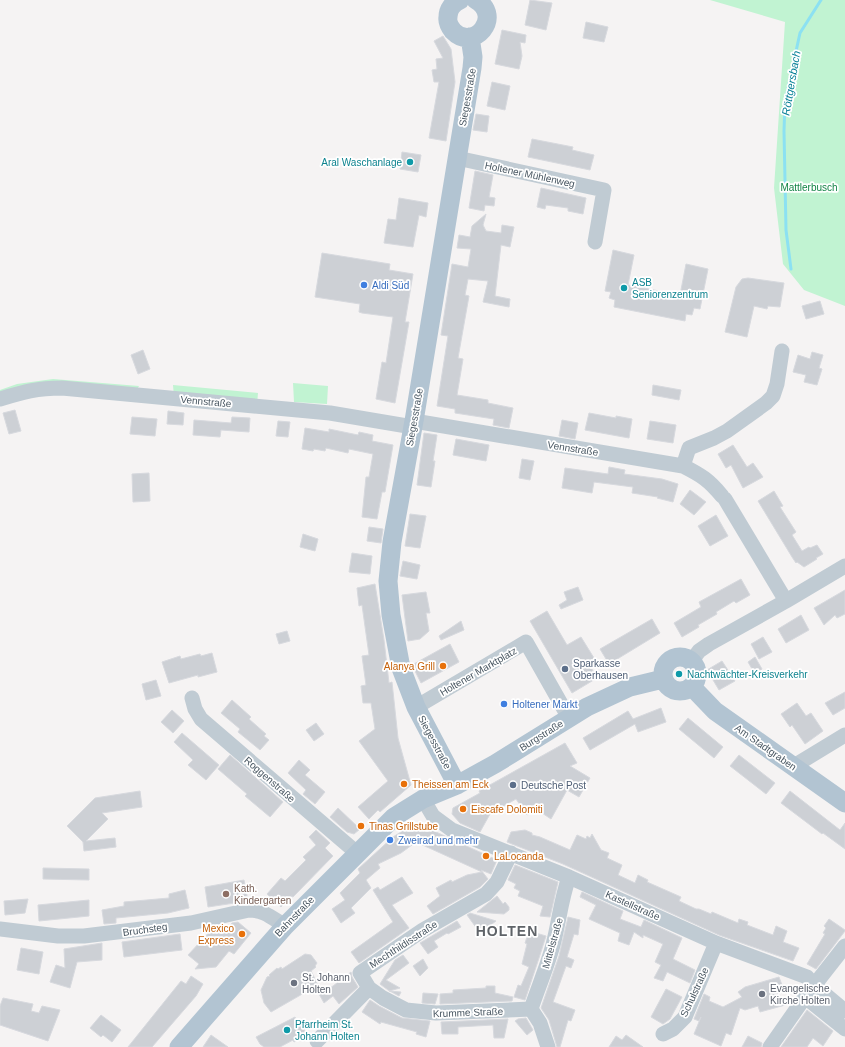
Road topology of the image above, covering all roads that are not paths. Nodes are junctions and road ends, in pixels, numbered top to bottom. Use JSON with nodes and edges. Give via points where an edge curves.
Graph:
{"nodes":[{"id":1,"x":478,"y":1,"type":"edge"},
{"id":2,"x":449,"y":3,"type":"edge"},
{"id":3,"x":470,"y":37,"type":"junction"},
{"id":4,"x":457,"y":158,"type":"junction"},
{"id":5,"x":595,"y":242,"type":"dead end"},
{"id":6,"x":782,"y":351,"type":"dead end"},
{"id":7,"x":0,"y":399,"type":"edge"},
{"id":8,"x":413,"y":424,"type":"junction"},
{"id":9,"x":683,"y":466,"type":"junction"},
{"id":10,"x":845,"y":566,"type":"edge"},
{"id":11,"x":786,"y":601,"type":"junction"},
{"id":12,"x":691,"y":662,"type":"junction"},
{"id":13,"x":664,"y":679,"type":"junction"},
{"id":14,"x":692,"y":687,"type":"junction"},
{"id":15,"x":192,"y":698,"type":"dead end"},
{"id":16,"x":416,"y":707,"type":"junction"},
{"id":17,"x":569,"y":718,"type":"junction"},
{"id":18,"x":845,"y":735,"type":"edge"},
{"id":19,"x":794,"y":766,"type":"junction"},
{"id":20,"x":457,"y":785,"type":"junction"},
{"id":21,"x":423,"y":799,"type":"junction"},
{"id":22,"x":845,"y":803,"type":"edge"},
{"id":23,"x":357,"y":853,"type":"junction"},
{"id":24,"x":510,"y":853,"type":"junction"},
{"id":25,"x":569,"y":877,"type":"junction"},
{"id":26,"x":285,"y":926,"type":"junction"},
{"id":27,"x":0,"y":929,"type":"edge"},
{"id":28,"x":716,"y":943,"type":"junction"},
{"id":29,"x":845,"y":946,"type":"edge"},
{"id":30,"x":369,"y":988,"type":"junction"},
{"id":31,"x":810,"y":992,"type":"junction"},
{"id":32,"x":531,"y":1009,"type":"junction"},
{"id":33,"x":845,"y":1011,"type":"edge"},
{"id":34,"x":845,"y":1029,"type":"edge"},
{"id":35,"x":663,"y":1034,"type":"dead end"},
{"id":36,"x":317,"y":1041,"type":"dead end"},
{"id":37,"x":179,"y":1047,"type":"edge"},
{"id":38,"x":548,"y":1047,"type":"edge"},
{"id":39,"x":770,"y":1047,"type":"edge"}],
"edges":[{"from":1,"to":3,"type":"main road","via":[[485,9],[486,22],[482,32]]},
{"from":2,"to":3,"type":"main road","via":[[448,19],[452,30],[460,36]]},
{"from":3,"to":4,"type":"main road","name":"Siegesstraße","via":[[472,68]]},
{"from":4,"to":5,"type":"street","name":"Holtener Mühlenweg","via":[[604,190]]},
{"from":4,"to":8,"type":"main road","name":"Siegesstraße"},
{"from":6,"to":9,"type":"street","via":[[773,396],[760,409],[727,432],[688,448]]},
{"from":7,"to":8,"type":"street","name":"Vennstraße","via":[[28,390],[62,388],[330,413]]},
{"from":8,"to":9,"type":"street","name":"Vennstraße"},
{"from":8,"to":16,"type":"main road","name":"Siegesstraße","via":[[392,542],[388,581],[391,615],[401,668]]},
{"from":9,"to":11,"type":"street","name":"Vennstraße","via":[[712,483],[723,497]]},
{"from":10,"to":11,"type":"street"},
{"from":11,"to":12,"type":"street","via":[[709,644]]},
{"from":12,"to":13,"type":"main road","via":[[680,657],[674,659],[664,669]]},
{"from":12,"to":14,"type":"main road","via":[[697,675]]},
{"from":13,"to":14,"type":"main road","via":[[674,690]]},
{"from":13,"to":17,"type":"main road","name":"Burgstraße","via":[[630,687]]},
{"from":14,"to":19,"type":"main road","name":"Am Stadtgraben","via":[[715,711]]},
{"from":15,"to":23,"type":"street","name":"Roggenstraße","via":[[200,719]]},
{"from":16,"to":17,"type":"street","name":"Holtener Marktplatz","via":[[526,642]]},
{"from":16,"to":20,"type":"main road","name":"Siegesstraße"},
{"from":17,"to":20,"type":"main road","name":"Burgstraße"},
{"from":18,"to":19,"type":"street"},
{"from":19,"to":22,"type":"main road","name":"Am Stadtgraben"},
{"from":20,"to":21,"type":"main road","name":"Burgstraße"},
{"from":21,"to":23,"type":"main road","name":"Bahnstraße","via":[[394,817]]},
{"from":21,"to":24,"type":"street","name":"Kastellstraße","via":[[433,816],[452,830]]},
{"from":23,"to":26,"type":"main road","name":"Bahnstraße"},
{"from":24,"to":25,"type":"street","name":"Kastellstraße"},
{"from":24,"to":30,"type":"street","name":"Mechthildisstraße","via":[[497,882],[486,894],[423,930],[360,973]]},
{"from":25,"to":28,"type":"street","name":"Kastellstraße"},
{"from":25,"to":32,"type":"street","name":"Mittelstraße","via":[[552,946]]},
{"from":26,"to":27,"type":"street","name":"Bruchsteg","via":[[262,911],[249,910],[191,922],[84,936],[52,936]]},
{"from":26,"to":37,"type":"main road","name":"Bahnstraße"},
{"from":28,"to":31,"type":"street","name":"Kastellstraße","via":[[807,977]]},
{"from":28,"to":35,"type":"street","name":"Schulstraße","via":[[685,1017],[673,1029]]},
{"from":29,"to":31,"type":"street"},
{"from":30,"to":32,"type":"street","name":"Krumme Straße","via":[[395,1006],[417,1012],[436,1014]]},
{"from":30,"to":36,"type":"street"},
{"from":31,"to":33,"type":"street","name":"Kastellstraße"},
{"from":31,"to":34,"type":"street","name":"Kastellstraße"},
{"from":31,"to":39,"type":"street"},
{"from":32,"to":38,"type":"street","via":[[540,1023]]}]}
